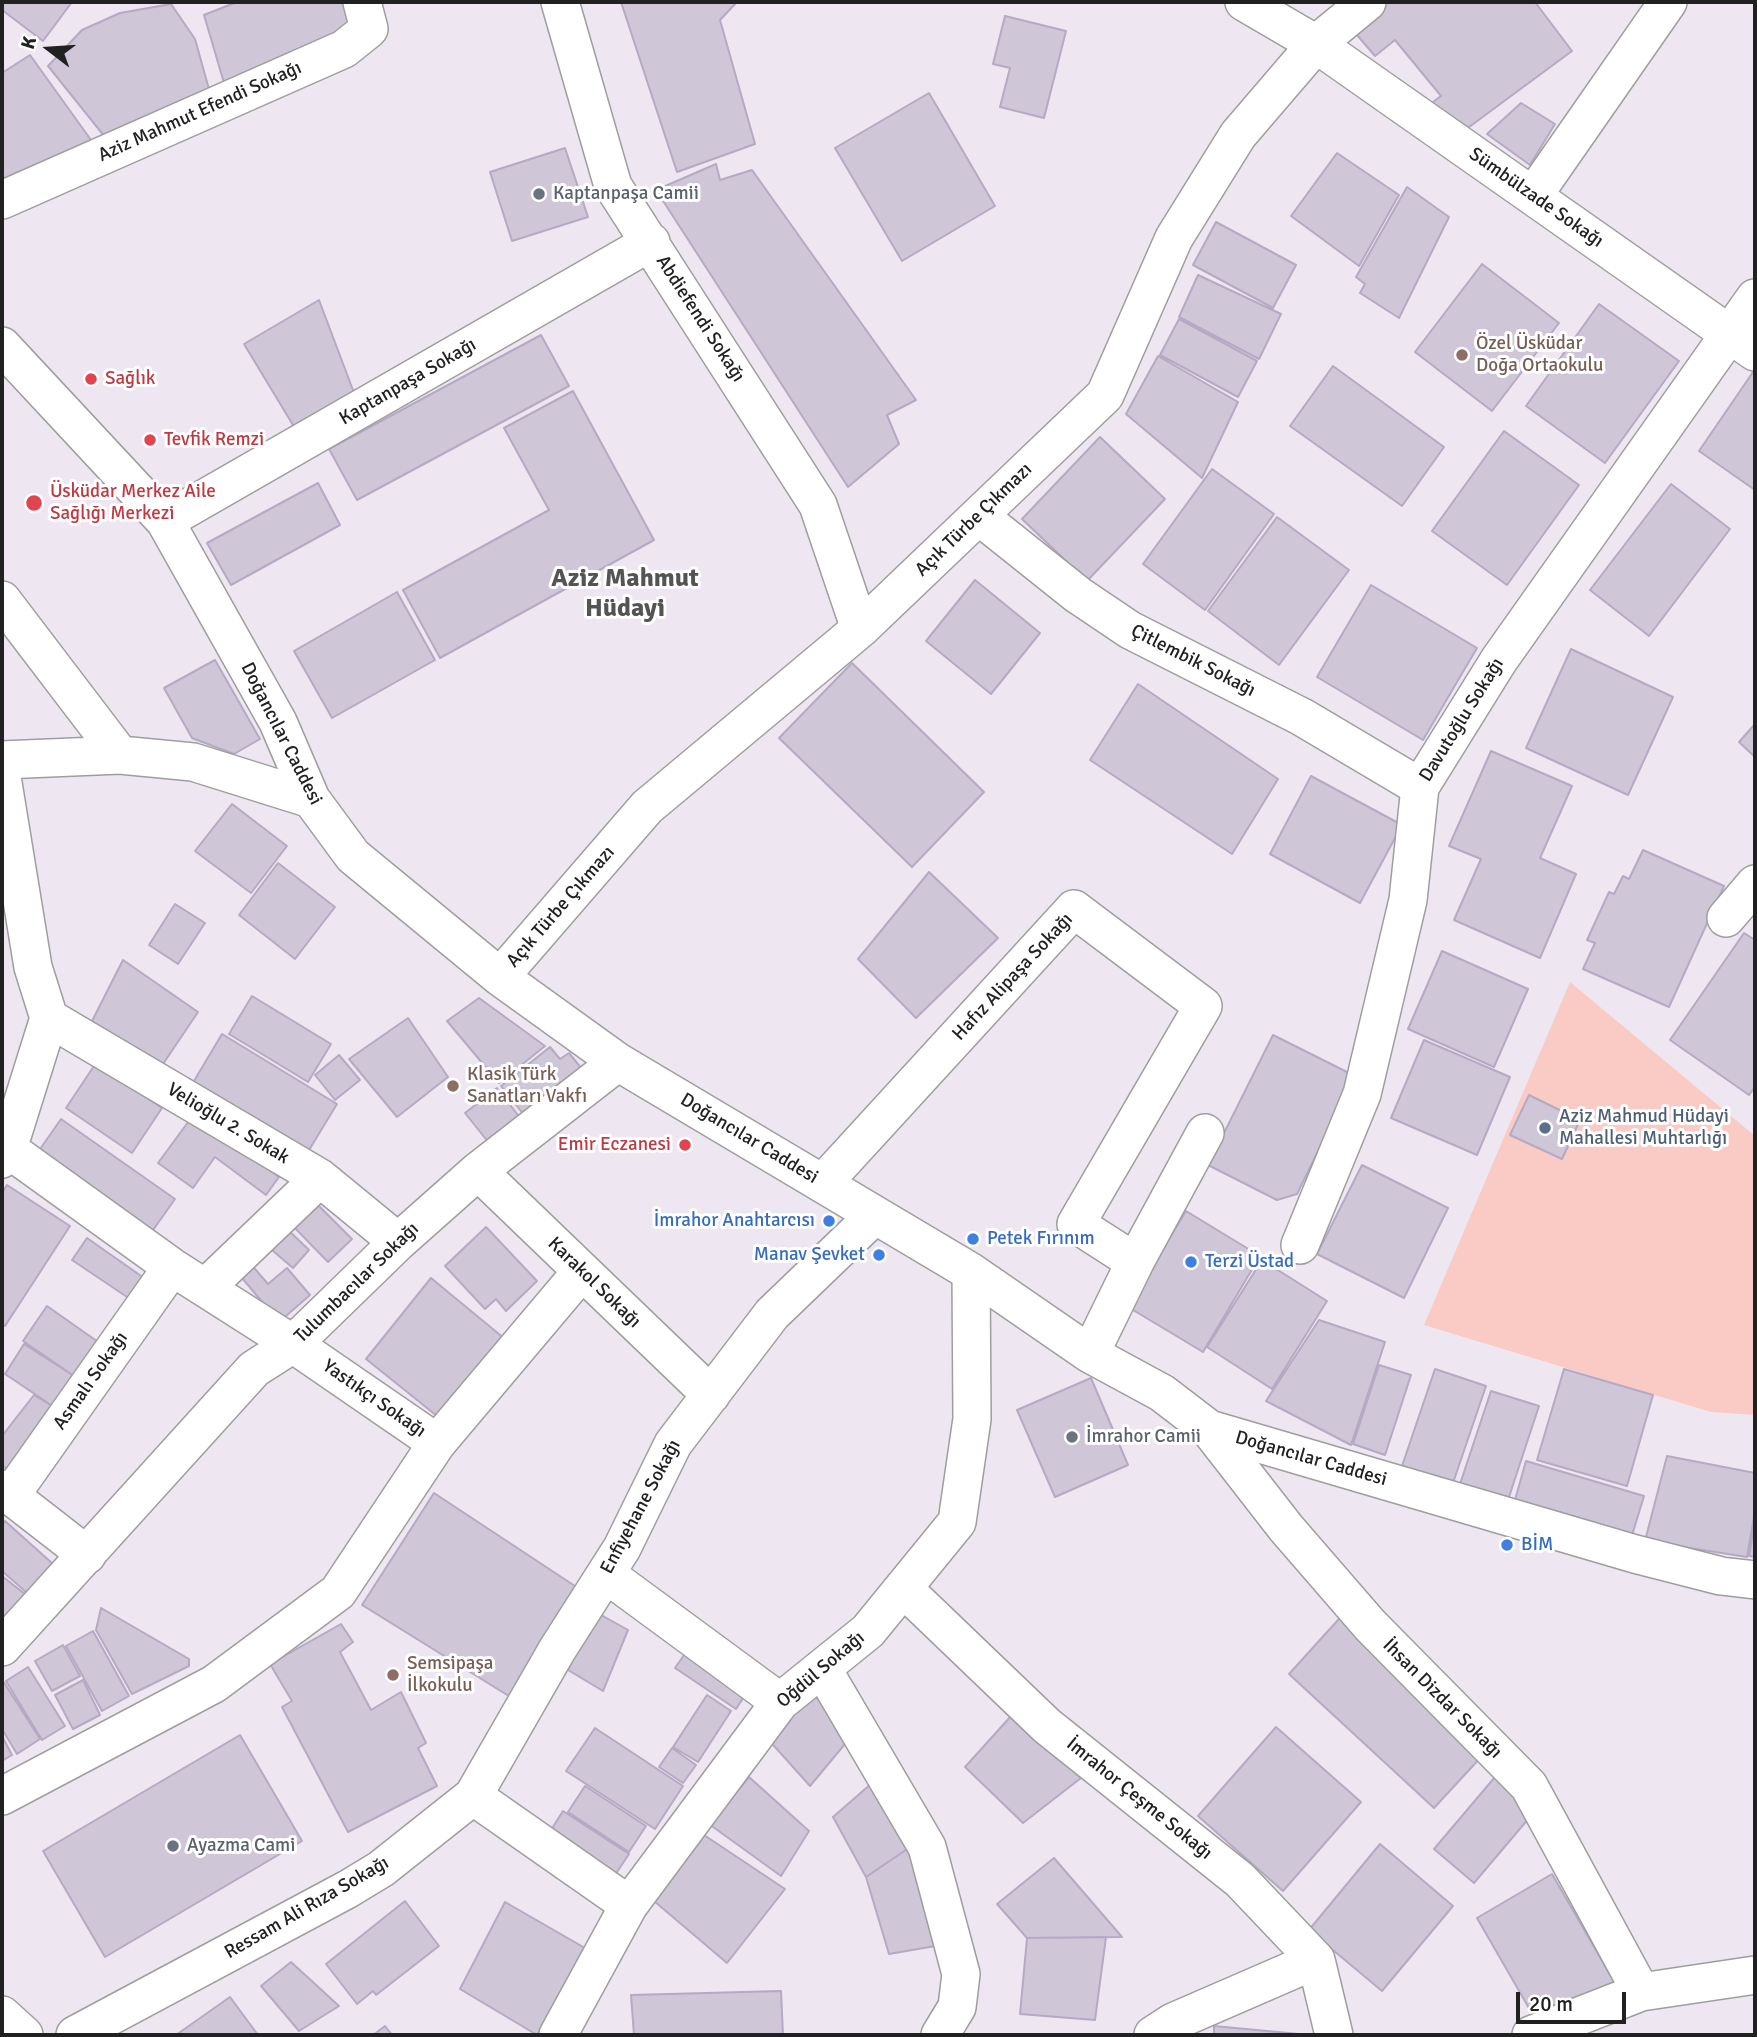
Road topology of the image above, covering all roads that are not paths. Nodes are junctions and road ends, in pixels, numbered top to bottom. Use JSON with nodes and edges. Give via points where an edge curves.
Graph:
{"nodes":[{"id":1,"x":362,"y":2,"type":"edge"},
{"id":2,"x":560,"y":2,"type":"edge"},
{"id":3,"x":1244,"y":2,"type":"edge"},
{"id":4,"x":1367,"y":2,"type":"edge"},
{"id":5,"x":1668,"y":2,"type":"edge"},
{"id":6,"x":1316,"y":44,"type":"junction"},
{"id":7,"x":1533,"y":196,"type":"junction"},
{"id":8,"x":2,"y":200,"type":"edge"},
{"id":9,"x":651,"y":242,"type":"junction"},
{"id":10,"x":1755,"y":298,"type":"edge"},
{"id":11,"x":1742,"y":342,"type":"edge"},
{"id":12,"x":3,"y":349,"type":"edge"},
{"id":13,"x":979,"y":516,"type":"junction"},
{"id":14,"x":165,"y":521,"type":"junction"},
{"id":15,"x":2,"y":600,"type":"edge"},
{"id":16,"x":860,"y":629,"type":"junction"},
{"id":17,"x":120,"y":755,"type":"junction"},
{"id":18,"x":2,"y":760,"type":"edge"},
{"id":19,"x":2,"y":777,"type":"edge"},
{"id":20,"x":1420,"y":787,"type":"junction"},
{"id":21,"x":311,"y":799,"type":"junction"},
{"id":22,"x":1755,"y":884,"type":"edge"},
{"id":23,"x":1726,"y":918,"type":"dead end"},
{"id":24,"x":500,"y":977,"type":"junction"},
{"id":25,"x":49,"y":1018,"type":"junction"},
{"id":26,"x":618,"y":1062,"type":"junction"},
{"id":27,"x":1205,"y":1133,"type":"dead end"},
{"id":28,"x":5,"y":1154,"type":"edge"},
{"id":29,"x":478,"y":1171,"type":"junction"},
{"id":30,"x":320,"y":1178,"type":"junction"},
{"id":31,"x":823,"y":1183,"type":"junction"},
{"id":32,"x":874,"y":1216,"type":"junction"},
{"id":33,"x":398,"y":1242,"type":"junction"},
{"id":34,"x":1300,"y":1245,"type":"dead end"},
{"id":35,"x":1135,"y":1262,"type":"junction"},
{"id":36,"x":172,"y":1267,"type":"junction"},
{"id":37,"x":582,"y":1271,"type":"junction"},
{"id":38,"x":971,"y":1272,"type":"junction"},
{"id":39,"x":205,"y":1288,"type":"junction"},
{"id":40,"x":293,"y":1344,"type":"junction"},
{"id":41,"x":1090,"y":1354,"type":"junction"},
{"id":42,"x":711,"y":1395,"type":"junction"},
{"id":43,"x":1209,"y":1429,"type":"junction"},
{"id":44,"x":437,"y":1443,"type":"junction"},
{"id":45,"x":6,"y":1492,"type":"edge"},
{"id":46,"x":88,"y":1555,"type":"junction"},
{"id":47,"x":606,"y":1574,"type":"junction"},
{"id":48,"x":1755,"y":1580,"type":"edge"},
{"id":49,"x":903,"y":1587,"type":"junction"},
{"id":50,"x":2,"y":1647,"type":"edge"},
{"id":51,"x":822,"y":1668,"type":"junction"},
{"id":52,"x":780,"y":1702,"type":"junction"},
{"id":53,"x":473,"y":1796,"type":"junction"},
{"id":54,"x":2,"y":1797,"type":"edge"},
{"id":55,"x":629,"y":1905,"type":"junction"},
{"id":56,"x":1316,"y":1960,"type":"junction"},
{"id":57,"x":1755,"y":1975,"type":"edge"},
{"id":58,"x":1641,"y":1992,"type":"junction"},
{"id":59,"x":2,"y":2015,"type":"edge"},
{"id":60,"x":945,"y":2034,"type":"edge"},
{"id":61,"x":24,"y":2035,"type":"edge"},
{"id":62,"x":75,"y":2035,"type":"edge"},
{"id":63,"x":558,"y":2035,"type":"edge"},
{"id":64,"x":1153,"y":2035,"type":"edge"},
{"id":65,"x":1334,"y":2035,"type":"edge"},
{"id":66,"x":1531,"y":2035,"type":"edge"}],
"edges":[{"from":1,"to":8,"type":"street","name":"Aziz Mahmut Efendi Sokağı","via":[[369,29],[344,49]]},
{"from":2,"to":9,"type":"street","name":"Abdiefendi Sokağı","via":[[613,186]]},
{"from":3,"to":6,"type":"street","name":"Sümbülzade Sokağı"},
{"from":4,"to":6,"type":"street","name":"Açık Türbe Çıkmazı"},
{"from":5,"to":7,"type":"street"},
{"from":6,"to":7,"type":"street","name":"Sümbülzade Sokağı"},
{"from":6,"to":13,"type":"street","name":"Açık Türbe Çıkmazı","via":[[1238,135],[1174,238],[1105,395]]},
{"from":7,"to":11,"type":"street","name":"Sümbülzade Sokağı"},
{"from":9,"to":14,"type":"street","name":"Kaptanpaşa Sokağı"},
{"from":9,"to":16,"type":"street","name":"Abdiefendi Sokağı","via":[[818,505]]},
{"from":10,"to":11,"type":"street","name":"Davutoğlu Sokağı"},
{"from":11,"to":20,"type":"street","name":"Davutoğlu Sokağı","via":[[1499,660]]},
{"from":12,"to":14,"type":"street","name":"Doğancılar Caddesi"},
{"from":13,"to":16,"type":"street","name":"Açık Türbe Çıkmazı"},
{"from":13,"to":20,"type":"street","name":"Çitlembik Sokağı","via":[[1130,630],[1302,717]]},
{"from":14,"to":21,"type":"street","name":"Doğancılar Caddesi","via":[[278,722]]},
{"from":15,"to":17,"type":"street"},
{"from":16,"to":24,"type":"street","name":"Açık Türbe Çıkmazı","via":[[647,807]]},
{"from":17,"to":18,"type":"street"},
{"from":17,"to":21,"type":"street","via":[[192,762]]},
{"from":19,"to":25,"type":"street","via":[[33,967]]},
{"from":20,"to":34,"type":"street","name":"Davutoğlu Sokağı","via":[[1408,900],[1362,1094]]},
{"from":21,"to":24,"type":"street","name":"Doğancılar Caddesi","via":[[353,856]]},
{"from":22,"to":23,"type":"street"},
{"from":24,"to":26,"type":"street","name":"Doğancılar Caddesi"},
{"from":25,"to":28,"type":"street"},
{"from":25,"to":30,"type":"street","name":"Velioğlu 2. Sokak"},
{"from":26,"to":29,"type":"street","name":"Tulumbacılar Sokağı"},
{"from":26,"to":31,"type":"street","name":"Doğancılar Caddesi"},
{"from":27,"to":35,"type":"street"},
{"from":28,"to":36,"type":"street","name":"Yastıkçı Sokağı"},
{"from":29,"to":33,"type":"street","name":"Tulumbacılar Sokağı"},
{"from":29,"to":37,"type":"street","name":"Karakol Sokağı"},
{"from":30,"to":33,"type":"street","name":"Velioğlu 2. Sokak"},
{"from":30,"to":39,"type":"street"},
{"from":31,"to":32,"type":"street","name":"Doğancılar Caddesi"},
{"from":31,"to":35,"type":"street","name":"Hafız Alipaşa Sokağı","via":[[1074,909],[1203,1006],[1076,1224]]},
{"from":32,"to":38,"type":"street","name":"Doğancılar Caddesi"},
{"from":32,"to":42,"type":"street","name":"Enfiyehane Sokağı","via":[[772,1314]]},
{"from":33,"to":40,"type":"street","name":"Tulumbacılar Sokağı"},
{"from":35,"to":41,"type":"street"},
{"from":36,"to":39,"type":"street","name":"Yastıkçı Sokağı"},
{"from":36,"to":45,"type":"street","name":"Asmalı Sokağı"},
{"from":37,"to":42,"type":"street","name":"Karakol Sokağı"},
{"from":37,"to":44,"type":"street"},
{"from":38,"to":41,"type":"street","name":"Doğancılar Caddesi"},
{"from":38,"to":49,"type":"street","name":"Oğdül Sokağı","via":[[972,1419],[957,1522]]},
{"from":39,"to":40,"type":"street","name":"Yastıkçı Sokağı"},
{"from":40,"to":44,"type":"street","name":"Yastıkçı Sokağı"},
{"from":40,"to":46,"type":"street","name":"Tulumbacılar Sokağı","via":[[254,1369]]},
{"from":41,"to":43,"type":"street","name":"Doğancılar Caddesi","via":[[1163,1393]]},
{"from":42,"to":47,"type":"street","name":"Enfiyehane Sokağı","via":[[673,1444]]},
{"from":43,"to":48,"type":"street","name":"Doğancılar Caddesi","via":[[1635,1555]]},
{"from":43,"to":58,"type":"street","name":"İhsan Dizdar Sokağı","via":[[1370,1625],[1529,1786]]},
{"from":44,"to":54,"type":"street","via":[[338,1592],[214,1685]]},
{"from":45,"to":46,"type":"street"},
{"from":46,"to":50,"type":"street","name":"Tulumbacılar Sokağı"},
{"from":47,"to":52,"type":"street"},
{"from":47,"to":53,"type":"street","name":"Enfiyehane Sokağı"},
{"from":49,"to":51,"type":"street","name":"Oğdül Sokağı","via":[[868,1631]]},
{"from":49,"to":56,"type":"street","name":"İmrahor Çeşme Sokağı","via":[[1047,1726],[1240,1880]]},
{"from":51,"to":52,"type":"street","name":"Oğdül Sokağı"},
{"from":51,"to":60,"type":"street","via":[[927,1847],[961,1974],[957,2007]]},
{"from":52,"to":55,"type":"street","name":"Oğdül Sokağı"},
{"from":53,"to":55,"type":"street"},
{"from":53,"to":62,"type":"street","name":"Ressam Ali Rıza Sokağı","via":[[382,1869]]},
{"from":55,"to":63,"type":"street","name":"Oğdül Sokağı"},
{"from":56,"to":64,"type":"street"},
{"from":56,"to":65,"type":"street"},
{"from":57,"to":58,"type":"street"},
{"from":58,"to":66,"type":"street"},
{"from":59,"to":61,"type":"street"}]}
